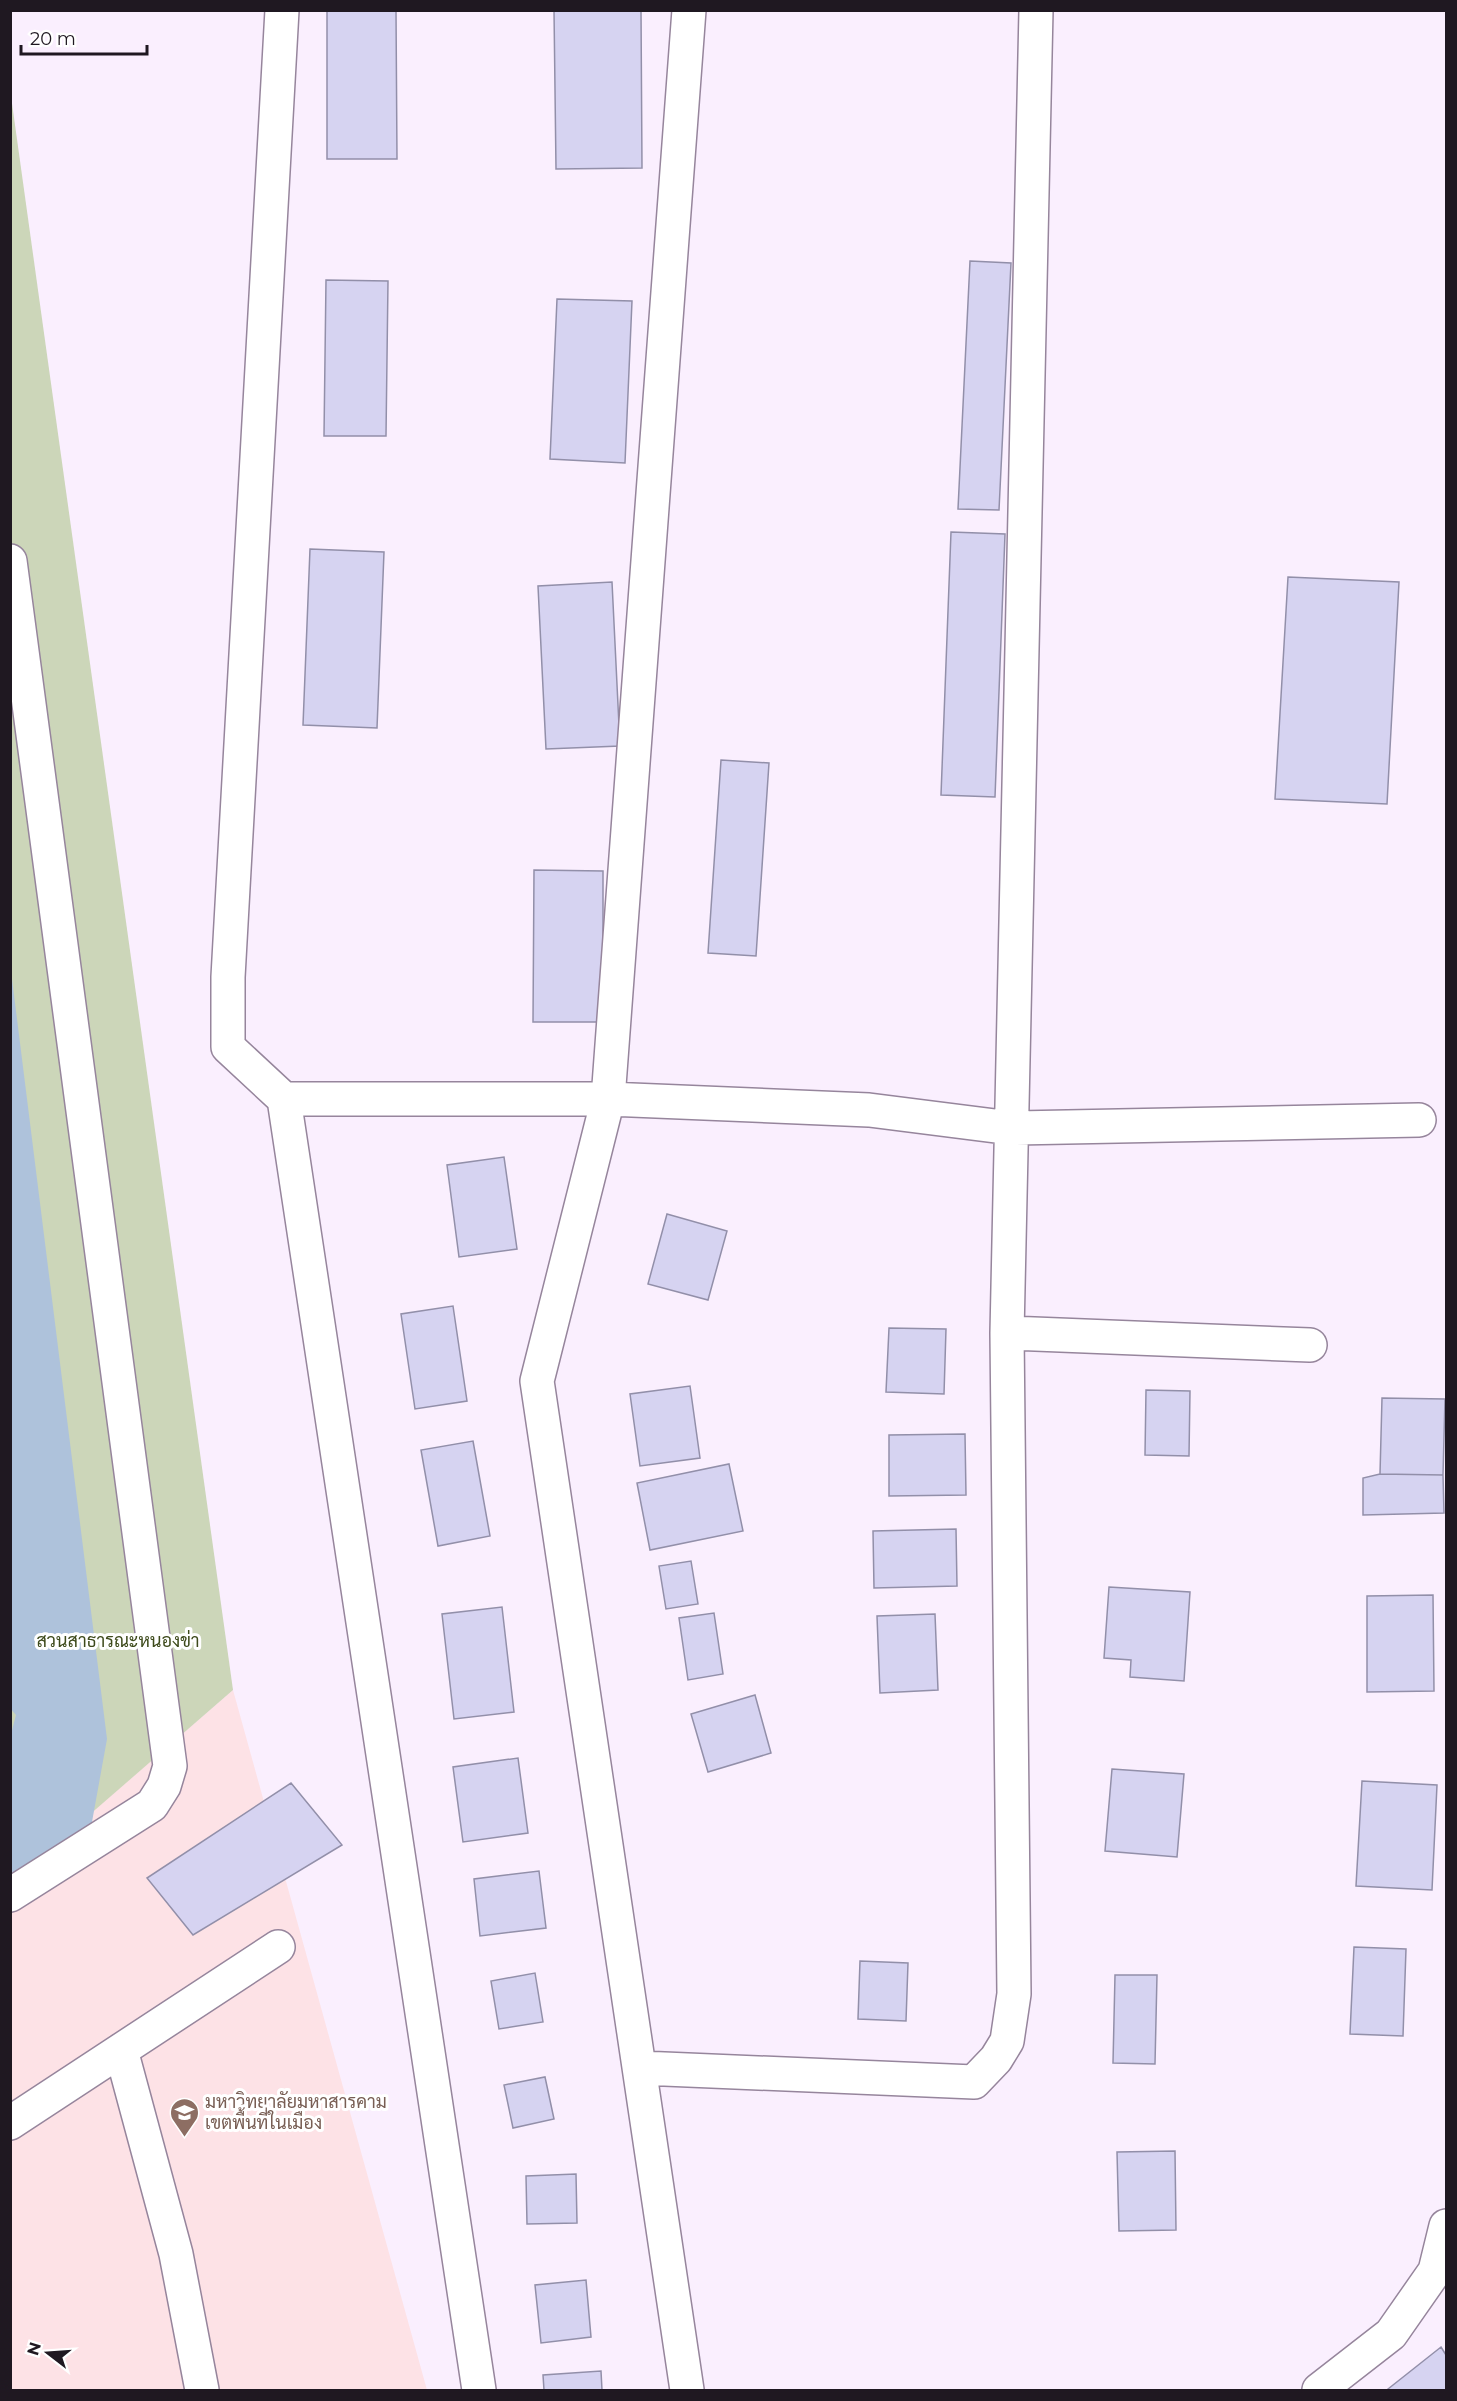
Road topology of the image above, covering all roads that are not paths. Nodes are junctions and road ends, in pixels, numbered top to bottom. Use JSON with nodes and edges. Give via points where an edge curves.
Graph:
{"nodes":[{"id":1,"x":282,"y":10,"type":"edge"},
{"id":2,"x":689,"y":10,"type":"edge"},
{"id":3,"x":1036,"y":10,"type":"edge"},
{"id":4,"x":10,"y":561,"type":"edge"},
{"id":5,"x":284,"y":1099,"type":"junction"},
{"id":6,"x":608,"y":1099,"type":"junction"},
{"id":7,"x":1419,"y":1120,"type":"dead end"},
{"id":8,"x":1011,"y":1128,"type":"junction"},
{"id":9,"x":1007,"y":1333,"type":"junction"},
{"id":10,"x":1310,"y":1345,"type":"dead end"},
{"id":11,"x":10,"y":1895,"type":"edge"},
{"id":12,"x":278,"y":1947,"type":"dead end"},
{"id":13,"x":121,"y":2050,"type":"junction"},
{"id":14,"x":640,"y":2068,"type":"junction"},
{"id":15,"x":10,"y":2122,"type":"edge"},
{"id":16,"x":1446,"y":2226,"type":"edge"},
{"id":17,"x":202,"y":2391,"type":"edge"},
{"id":18,"x":479,"y":2391,"type":"edge"},
{"id":19,"x":687,"y":2391,"type":"edge"},
{"id":20,"x":1319,"y":2391,"type":"edge"}],
"edges":[{"from":1,"to":5,"type":"street","via":[[228,977],[228,1047]]},
{"from":2,"to":6,"type":"street"},
{"from":3,"to":8,"type":"street"},
{"from":4,"to":11,"type":"street","via":[[170,1766],[152,1805]]},
{"from":5,"to":6,"type":"street"},
{"from":5,"to":18,"type":"street"},
{"from":6,"to":8,"type":"street","via":[[869,1110]]},
{"from":6,"to":14,"type":"street","via":[[537,1381]]},
{"from":7,"to":8,"type":"street"},
{"from":8,"to":9,"type":"street"},
{"from":9,"to":10,"type":"street"},
{"from":9,"to":14,"type":"street","via":[[1014,1994],[1007,2041],[974,2082]]},
{"from":12,"to":13,"type":"street"},
{"from":13,"to":15,"type":"street"},
{"from":13,"to":17,"type":"street","via":[[176,2254]]},
{"from":14,"to":19,"type":"street"},
{"from":16,"to":20,"type":"street","via":[[1435,2271],[1390,2334]]}]}
